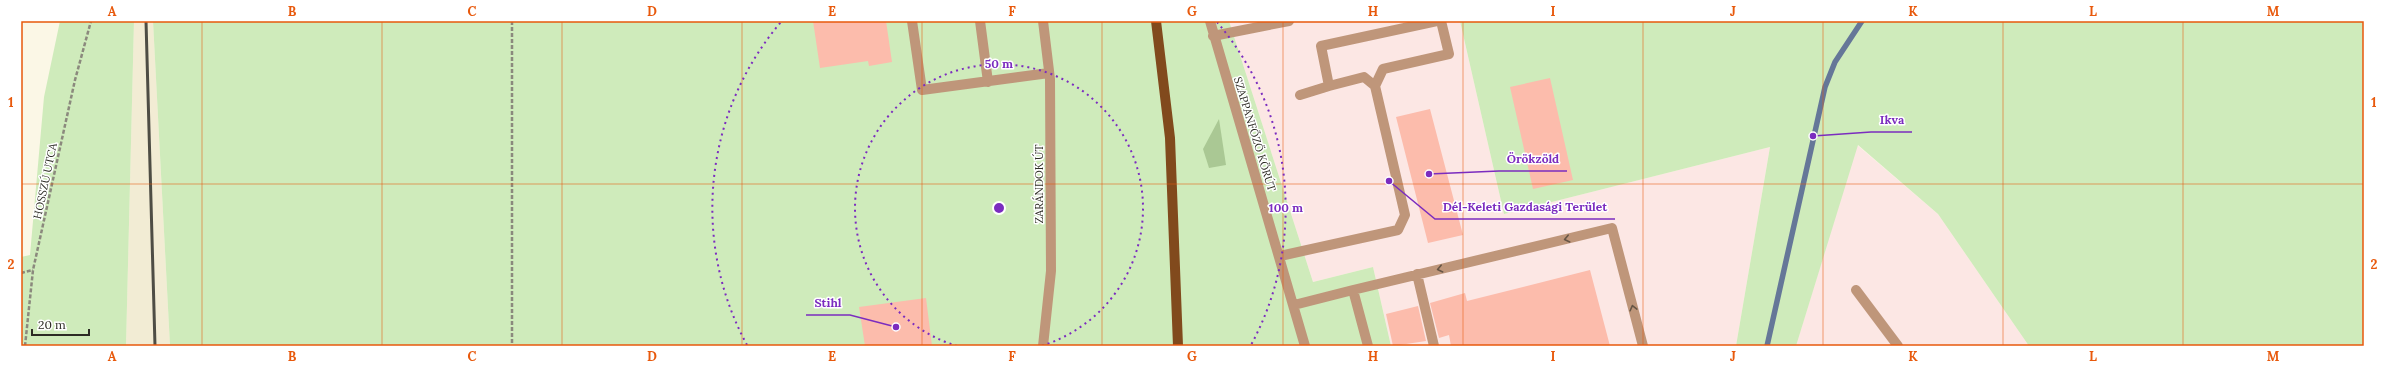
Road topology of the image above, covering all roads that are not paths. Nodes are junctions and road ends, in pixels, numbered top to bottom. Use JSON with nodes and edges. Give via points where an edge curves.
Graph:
{"nodes":[{"id":1,"x":912,"y":21,"type":"edge"},
{"id":2,"x":980,"y":21,"type":"edge"},
{"id":3,"x":1043,"y":21,"type":"edge"},
{"id":4,"x":1156,"y":21,"type":"edge"},
{"id":5,"x":1210,"y":21,"type":"edge"},
{"id":6,"x":1289,"y":21,"type":"edge"},
{"id":7,"x":1437,"y":21,"type":"edge"},
{"id":8,"x":1442,"y":21,"type":"edge"},
{"id":9,"x":1213,"y":36,"type":"junction"},
{"id":10,"x":1049,"y":73,"type":"junction"},
{"id":11,"x":988,"y":82,"type":"junction"},
{"id":12,"x":1329,"y":86,"type":"junction"},
{"id":13,"x":1375,"y":86,"type":"junction"},
{"id":14,"x":1300,"y":95,"type":"dead end"},
{"id":15,"x":1280,"y":256,"type":"junction"},
{"id":16,"x":1417,"y":274,"type":"junction"},
{"id":17,"x":1353,"y":290,"type":"junction"},
{"id":18,"x":1856,"y":290,"type":"dead end"},
{"id":19,"x":1294,"y":305,"type":"junction"},
{"id":20,"x":1043,"y":346,"type":"edge"},
{"id":21,"x":1178,"y":346,"type":"edge"},
{"id":22,"x":1305,"y":346,"type":"edge"},
{"id":23,"x":1368,"y":346,"type":"edge"},
{"id":24,"x":1434,"y":346,"type":"edge"},
{"id":25,"x":1643,"y":346,"type":"edge"},
{"id":26,"x":1898,"y":346,"type":"edge"}],
"edges":[{"from":1,"to":11,"type":"lane","via":[[922,90]]},
{"from":2,"to":11,"type":"lane"},
{"from":3,"to":10,"type":"lane","name":"ZARÁNDOK ÚT"},
{"from":4,"to":21,"type":"main road","via":[[1170,138]]},
{"from":5,"to":9,"type":"lane","name":"SZAPPANFŐZŐ KÖRÚT"},
{"from":6,"to":9,"type":"lane"},
{"from":7,"to":12,"type":"lane","via":[[1321,46]]},
{"from":8,"to":13,"type":"lane","via":[[1449,54],[1383,69]]},
{"from":9,"to":15,"type":"lane","name":"SZAPPANFŐZŐ KÖRÚT"},
{"from":10,"to":11,"type":"lane"},
{"from":10,"to":20,"type":"lane","name":"ZARÁNDOK ÚT","via":[[1051,271]]},
{"from":12,"to":13,"type":"lane","via":[[1364,77]]},
{"from":12,"to":14,"type":"lane"},
{"from":13,"to":15,"type":"lane","via":[[1404,215],[1398,230]]},
{"from":15,"to":19,"type":"lane","name":"SZAPPANFŐZŐ KÖRÚT"},
{"from":16,"to":17,"type":"lane"},
{"from":16,"to":24,"type":"lane"},
{"from":25,"to":16,"type":"lane","one_way":true,"via":[[1612,228]]},
{"from":17,"to":19,"type":"lane"},
{"from":17,"to":23,"type":"lane"},
{"from":18,"to":26,"type":"lane"},
{"from":19,"to":22,"type":"lane","name":"SZAPPANFŐZŐ KÖRÚT"}]}
